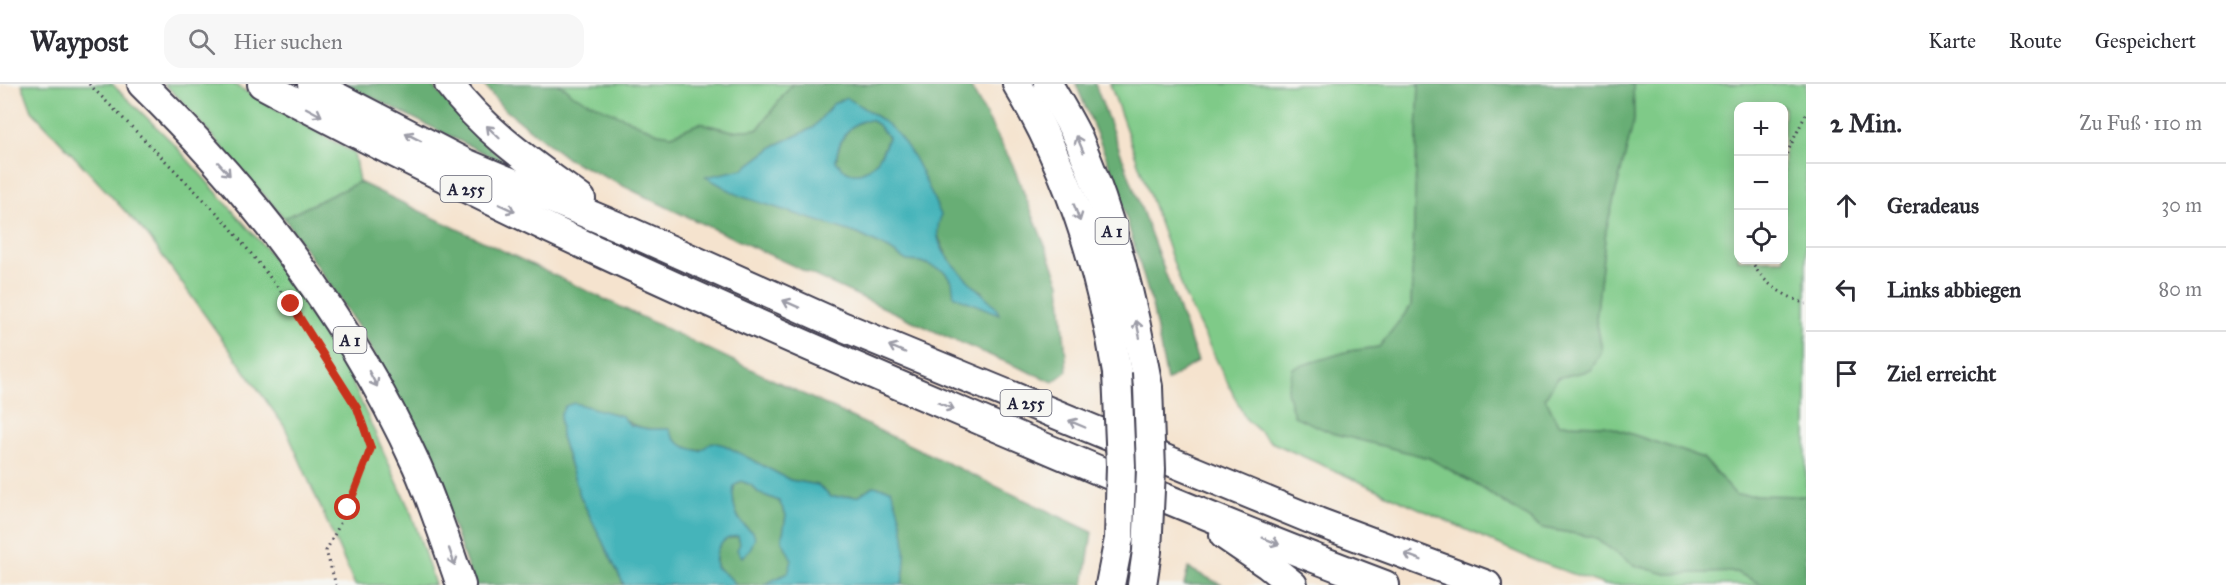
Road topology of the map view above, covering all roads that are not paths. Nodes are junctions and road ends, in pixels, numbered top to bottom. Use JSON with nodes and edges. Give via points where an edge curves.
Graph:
{"nodes":[{"id":1,"x":142,"y":84,"type":"edge"},
{"id":2,"x":262,"y":84,"type":"edge"},
{"id":3,"x":312,"y":84,"type":"edge"},
{"id":4,"x":449,"y":84,"type":"edge"},
{"id":5,"x":1017,"y":84,"type":"edge"},
{"id":6,"x":1048,"y":84,"type":"edge"},
{"id":7,"x":624,"y":230,"type":"junction"},
{"id":8,"x":1178,"y":503,"type":"junction"},
{"id":9,"x":461,"y":585,"type":"edge"},
{"id":10,"x":1110,"y":585,"type":"edge"},
{"id":11,"x":1142,"y":585,"type":"edge"},
{"id":12,"x":1293,"y":585,"type":"edge"},
{"id":13,"x":1385,"y":585,"type":"edge"},
{"id":14,"x":1487,"y":585,"type":"edge"}],
"edges":[{"from":1,"to":9,"type":"highway","number":"A 1","one_way":true,"via":[[184,126],[272,228],[362,359],[417,467]]},
{"from":2,"to":8,"type":"highway","number":"A 255","one_way":true,"via":[[375,145],[673,286]]},
{"from":7,"to":3,"type":"highway","number":"A 255","one_way":true,"via":[[465,163]]},
{"from":7,"to":4,"type":"highway","one_way":true,"via":[[501,140]]},
{"from":5,"to":10,"type":"highway","one_way":true,"bridge":true,"via":[[1054,152],[1079,218],[1110,332],[1117,373],[1121,465],[1119,539]]},
{"from":11,"to":6,"type":"highway","number":"A 1","one_way":true,"bridge":true,"via":[[1150,470],[1148,387],[1138,332],[1105,207],[1078,138]]},
{"from":14,"to":7,"type":"highway","number":"A 255","one_way":true,"via":[[1101,434]]},
{"from":8,"to":12,"type":"highway"},
{"from":8,"to":13,"type":"highway","number":"A 255","one_way":true}]}
